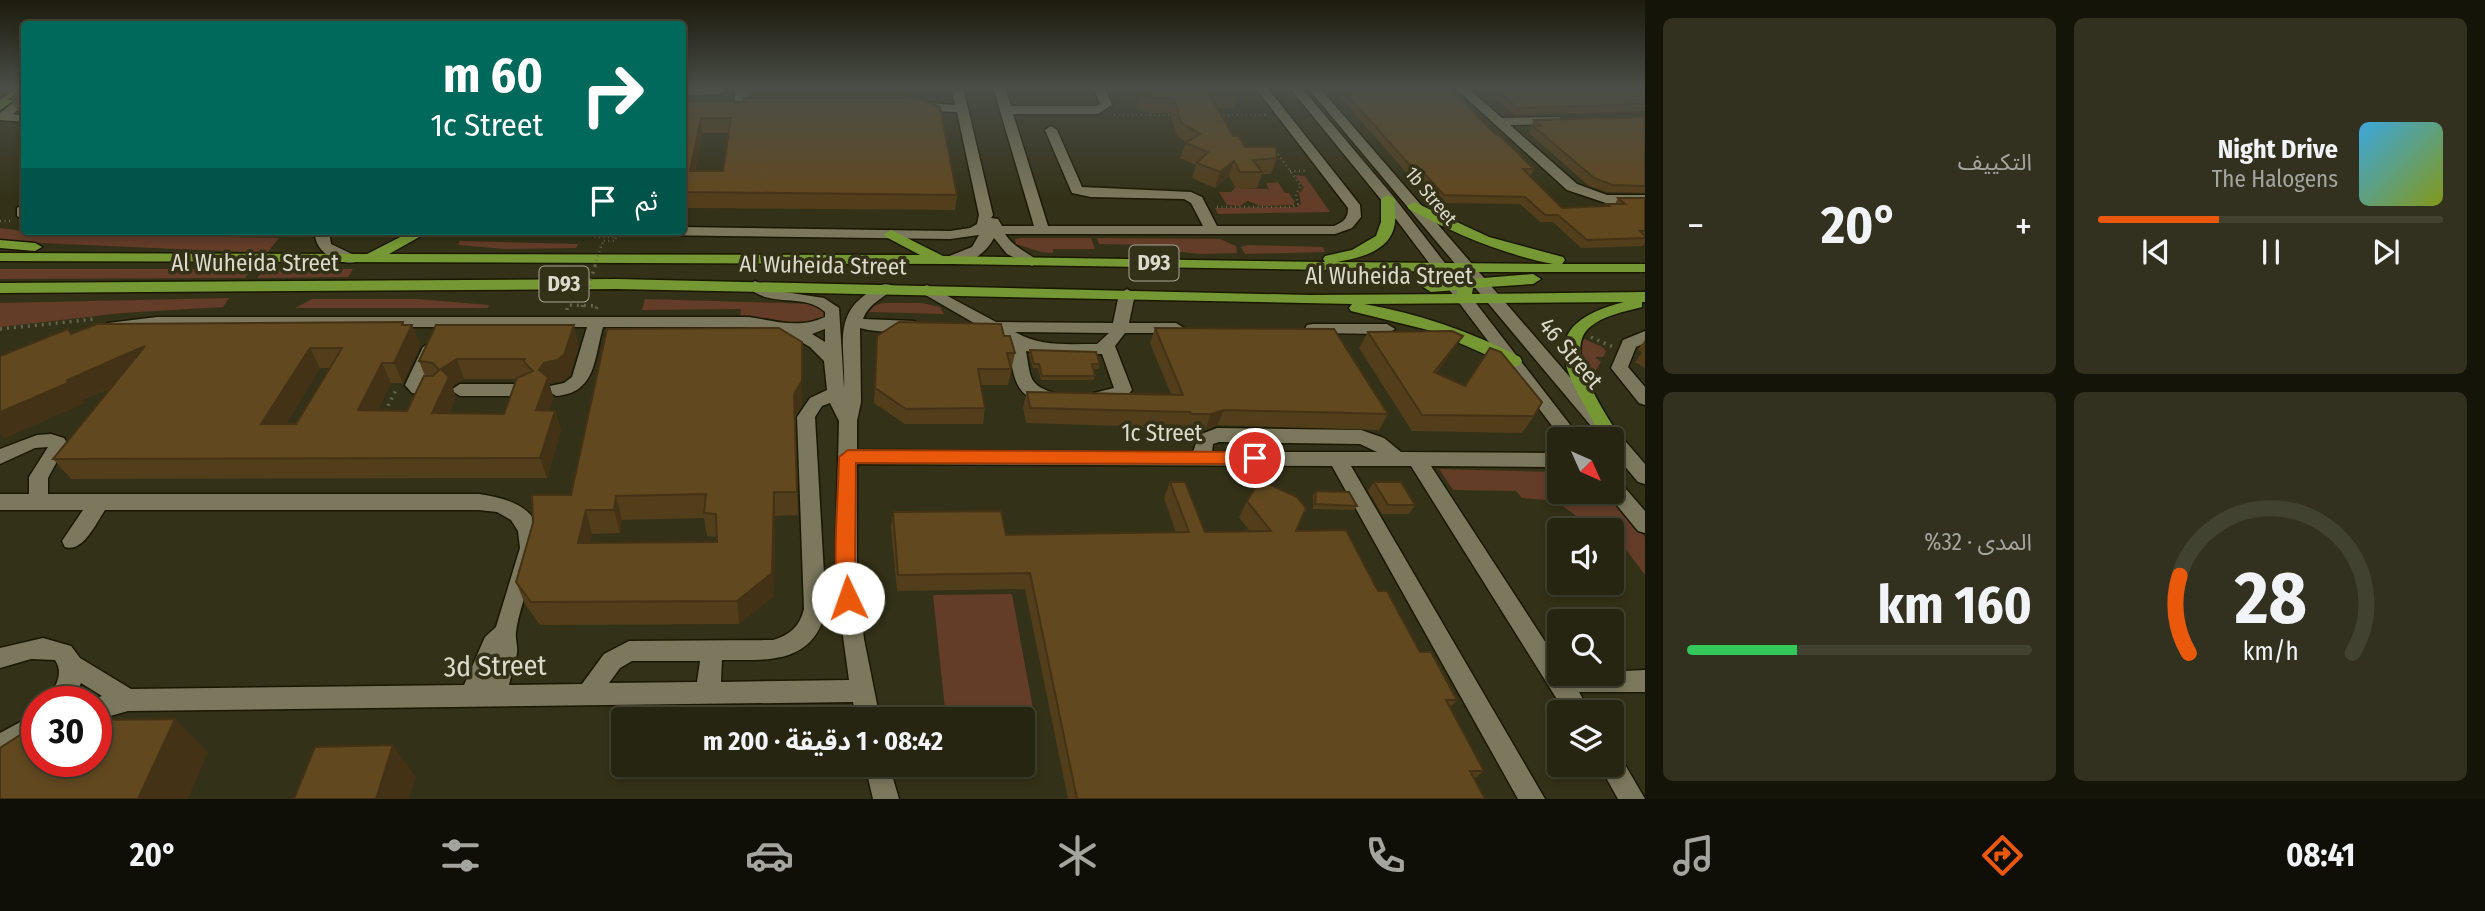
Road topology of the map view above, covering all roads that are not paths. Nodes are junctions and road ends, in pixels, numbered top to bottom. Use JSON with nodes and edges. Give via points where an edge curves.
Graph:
{"nodes":[{"id":1,"x":965,"y":124,"type":"edge"},
{"id":2,"x":1010,"y":124,"type":"edge"},
{"id":3,"x":1302,"y":124,"type":"edge"},
{"id":4,"x":1326,"y":124,"type":"edge"},
{"id":5,"x":1346,"y":124,"type":"edge"},
{"id":6,"x":1502,"y":124,"type":"edge"},
{"id":7,"x":1051,"y":130,"type":"dead end"},
{"id":8,"x":1388,"y":199,"type":"junction"},
{"id":9,"x":1645,"y":199,"type":"edge"},
{"id":10,"x":1410,"y":202,"type":"junction"},
{"id":11,"x":989,"y":223,"type":"junction"},
{"id":12,"x":1042,"y":230,"type":"junction"},
{"id":13,"x":1212,"y":230,"type":"junction"},
{"id":14,"x":686,"y":231,"type":"edge"},
{"id":15,"x":891,"y":234,"type":"junction"},
{"id":16,"x":321,"y":235,"type":"edge"},
{"id":17,"x":415,"y":235,"type":"edge"},
{"id":18,"x":0,"y":244,"type":"edge"},
{"id":19,"x":0,"y":257,"type":"edge"},
{"id":20,"x":105,"y":257,"type":"junction"},
{"id":21,"x":351,"y":259,"type":"junction"},
{"id":22,"x":368,"y":259,"type":"junction"},
{"id":23,"x":946,"y":260,"type":"junction"},
{"id":24,"x":1032,"y":262,"type":"junction"},
{"id":25,"x":1276,"y":264,"type":"junction"},
{"id":26,"x":1441,"y":267,"type":"junction"},
{"id":27,"x":1610,"y":267,"type":"junction"},
{"id":28,"x":1466,"y":268,"type":"junction"},
{"id":29,"x":1645,"y":268,"type":"edge"},
{"id":30,"x":1645,"y":278,"type":"edge"},
{"id":31,"x":1478,"y":282,"type":"junction"},
{"id":32,"x":755,"y":286,"type":"junction"},
{"id":33,"x":0,"y":288,"type":"edge"},
{"id":34,"x":886,"y":288,"type":"junction"},
{"id":35,"x":927,"y":289,"type":"junction"},
{"id":36,"x":1461,"y":293,"type":"junction"},
{"id":37,"x":1127,"y":294,"type":"junction"},
{"id":38,"x":1199,"y":297,"type":"junction"},
{"id":39,"x":1645,"y":297,"type":"edge"},
{"id":40,"x":1492,"y":299,"type":"junction"},
{"id":41,"x":1309,"y":300,"type":"junction"},
{"id":42,"x":1645,"y":302,"type":"edge"},
{"id":43,"x":833,"y":319,"type":"junction"},
{"id":44,"x":597,"y":321,"type":"junction"},
{"id":45,"x":852,"y":321,"type":"junction"},
{"id":46,"x":442,"y":322,"type":"junction"},
{"id":47,"x":96,"y":325,"type":"edge"},
{"id":48,"x":929,"y":327,"type":"edge"},
{"id":49,"x":955,"y":327,"type":"edge"},
{"id":50,"x":993,"y":328,"type":"junction"},
{"id":51,"x":1118,"y":328,"type":"junction"},
{"id":52,"x":1199,"y":328,"type":"edge"},
{"id":53,"x":1293,"y":328,"type":"edge"},
{"id":54,"x":789,"y":329,"type":"junction"},
{"id":55,"x":1387,"y":329,"type":"edge"},
{"id":56,"x":1645,"y":336,"type":"edge"},
{"id":57,"x":1016,"y":341,"type":"junction"},
{"id":58,"x":1107,"y":346,"type":"junction"},
{"id":59,"x":834,"y":361,"type":"junction"},
{"id":60,"x":1514,"y":361,"type":"junction"},
{"id":61,"x":435,"y":390,"type":"edge"},
{"id":62,"x":460,"y":390,"type":"dead end"},
{"id":63,"x":527,"y":390,"type":"edge"},
{"id":64,"x":556,"y":390,"type":"dead end"},
{"id":65,"x":836,"y":393,"type":"junction"},
{"id":66,"x":1645,"y":399,"type":"edge"},
{"id":67,"x":848,"y":421,"type":"junction"},
{"id":68,"x":1563,"y":427,"type":"edge"},
{"id":69,"x":1601,"y":427,"type":"edge"},
{"id":70,"x":1605,"y":427,"type":"edge"},
{"id":71,"x":1624,"y":453,"type":"edge"},
{"id":72,"x":0,"y":457,"type":"edge"},
{"id":73,"x":848,"y":457,"type":"junction"},
{"id":74,"x":1201,"y":458,"type":"junction"},
{"id":75,"x":1337,"y":458,"type":"junction"},
{"id":76,"x":1406,"y":459,"type":"junction"},
{"id":77,"x":1547,"y":460,"type":"edge"},
{"id":78,"x":1645,"y":477,"type":"edge"},
{"id":79,"x":41,"y":500,"type":"junction"},
{"id":80,"x":102,"y":500,"type":"junction"},
{"id":81,"x":1624,"y":500,"type":"edge"},
{"id":82,"x":0,"y":502,"type":"edge"},
{"id":83,"x":1645,"y":525,"type":"edge"},
{"id":84,"x":72,"y":541,"type":"dead end"},
{"id":85,"x":712,"y":649,"type":"junction"},
{"id":86,"x":0,"y":658,"type":"edge"},
{"id":87,"x":71,"y":665,"type":"junction"},
{"id":88,"x":1547,"y":665,"type":"edge"},
{"id":89,"x":1624,"y":681,"type":"edge"},
{"id":90,"x":1645,"y":681,"type":"edge"},
{"id":91,"x":68,"y":686,"type":"edge"},
{"id":92,"x":863,"y":691,"type":"junction"},
{"id":93,"x":708,"y":693,"type":"junction"},
{"id":94,"x":588,"y":694,"type":"junction"},
{"id":95,"x":483,"y":696,"type":"junction"},
{"id":96,"x":128,"y":700,"type":"junction"},
{"id":97,"x":112,"y":704,"type":"edge"},
{"id":98,"x":866,"y":707,"type":"edge"},
{"id":99,"x":880,"y":777,"type":"edge"},
{"id":100,"x":1619,"y":777,"type":"edge"},
{"id":101,"x":886,"y":799,"type":"edge"},
{"id":102,"x":1532,"y":799,"type":"edge"},
{"id":103,"x":1633,"y":799,"type":"edge"}],
"edges":[{"from":1,"to":11,"type":"street"},
{"from":2,"to":12,"type":"street"},
{"from":3,"to":13,"type":"street","via":[[1355,208],[1352,223],[1335,230]]},
{"from":4,"to":8,"type":"street","name":"1b Street"},
{"from":5,"to":10,"type":"street","name":"1b Street"},
{"from":6,"to":9,"type":"street","via":[[1566,184],[1614,200]]},
{"from":7,"to":13,"type":"street","via":[[1077,190],[1185,194],[1197,201]]},
{"from":8,"to":25,"type":"main road","via":[[1386,231],[1372,247],[1345,257]]},
{"from":8,"to":26,"type":"street","name":"1b Street"},
{"from":10,"to":27,"type":"main road","via":[[1460,230],[1511,249]]},
{"from":10,"to":28,"type":"street","name":"1b Street"},
{"from":11,"to":12,"type":"street"},
{"from":11,"to":15,"type":"street","via":[[959,235]]},
{"from":11,"to":23,"type":"street","via":[[980,249]]},
{"from":11,"to":24,"type":"street","via":[[1001,243]]},
{"from":12,"to":13,"type":"street"},
{"from":14,"to":15,"type":"street"},
{"from":15,"to":23,"type":"main road"},
{"from":16,"to":21,"type":"street","via":[[324,246]]},
{"from":17,"to":22,"type":"main road"},
{"from":18,"to":20,"type":"main road"},
{"from":19,"to":20,"type":"main road","name":"Al Wuheida Street","number":"D93"},
{"from":20,"to":21,"type":"main road","name":"Al Wuheida Street","number":"D93"},
{"from":21,"to":22,"type":"main road","name":"Al Wuheida Street","number":"D93"},
{"from":22,"to":23,"type":"main road","name":"Al Wuheida Street","number":"D93"},
{"from":23,"to":24,"type":"main road","name":"Al Wuheida Street","number":"D93"},
{"from":24,"to":25,"type":"main road","name":"Al Wuheida Street","number":"D93"},
{"from":25,"to":26,"type":"main road","name":"Al Wuheida Street","number":"D93"},
{"from":26,"to":28,"type":"main road","name":"Al Wuheida Street","number":"D93"},
{"from":26,"to":36,"type":"street","name":"1b Street"},
{"from":27,"to":28,"type":"main road","name":"Al Wuheida Street","number":"D93"},
{"from":27,"to":29,"type":"main road","name":"Al Wuheida Street","number":"D93"},
{"from":28,"to":31,"type":"street","name":"1b Street"},
{"from":28,"to":36,"type":"main road"},
{"from":30,"to":31,"type":"main road"},
{"from":31,"to":36,"type":"main road"},
{"from":31,"to":40,"type":"street","name":"1b Street"},
{"from":32,"to":33,"type":"main road","name":"Al Wuheida Street","number":"D93"},
{"from":32,"to":34,"type":"main road","name":"Al Wuheida Street","number":"D93"},
{"from":32,"to":43,"type":"street","via":[[773,296],[821,300],[831,307]]},
{"from":34,"to":35,"type":"main road","name":"Al Wuheida Street","number":"D93"},
{"from":34,"to":45,"type":"street","via":[[858,306]]},
{"from":35,"to":37,"type":"main road","name":"Al Wuheida Street","number":"D93"},
{"from":35,"to":50,"type":"street"},
{"from":36,"to":38,"type":"main road","via":[[1220,289]]},
{"from":36,"to":40,"type":"main road","name":"Al Wuheida Street","number":"D93"},
{"from":36,"to":41,"type":"main road","name":"Al Wuheida Street","number":"D93"},
{"from":36,"to":60,"type":"street"},
{"from":37,"to":38,"type":"main road","name":"Al Wuheida Street","number":"D93"},
{"from":37,"to":51,"type":"street"},
{"from":38,"to":41,"type":"main road","name":"Al Wuheida Street","number":"D93"},
{"from":39,"to":40,"type":"main road","name":"Al Wuheida Street","number":"D93"},
{"from":40,"to":69,"type":"street","name":"46 Street"},
{"from":41,"to":60,"type":"main road","via":[[1427,321]]},
{"from":42,"to":70,"type":"main road","via":[[1598,314],[1577,331],[1571,350],[1575,372]]},
{"from":43,"to":54,"type":"street","via":[[813,328]]},
{"from":43,"to":59,"type":"street"},
{"from":44,"to":46,"type":"street"},
{"from":44,"to":54,"type":"street","via":[[749,322]]},
{"from":44,"to":64,"type":"street","via":[[580,380],[568,389]]},
{"from":45,"to":48,"type":"street","via":[[870,326]]},
{"from":45,"to":67,"type":"street","via":[[853,403]]},
{"from":46,"to":47,"type":"street"},
{"from":46,"to":61,"type":"street","via":[[414,384]]},
{"from":49,"to":50,"type":"street"},
{"from":50,"to":51,"type":"street"},
{"from":50,"to":57,"type":"street"},
{"from":51,"to":52,"type":"street"},
{"from":51,"to":58,"type":"street","via":[[1114,342]]},
{"from":53,"to":55,"type":"street"},
{"from":54,"to":59,"type":"street","via":[[816,343]]},
{"from":56,"to":66,"type":"street","via":[[1634,339],[1619,368]]},
{"from":57,"to":58,"type":"street","via":[[1045,349]]},
{"from":57,"to":58,"type":"street","via":[[1030,393],[1043,398],[1115,397],[1123,390]]},
{"from":59,"to":65,"type":"street"},
{"from":60,"to":68,"type":"street"},
{"from":62,"to":63,"type":"street"},
{"from":65,"to":67,"type":"street"},
{"from":65,"to":85,"type":"street","via":[[816,402],[806,417],[814,620],[799,640],[787,647]]},
{"from":67,"to":73,"type":"street"},
{"from":71,"to":78,"type":"street","name":"46 Street"},
{"from":72,"to":79,"type":"street","via":[[40,440],[58,443],[37,476],[35,486]]},
{"from":73,"to":74,"type":"street","name":"1c Street"},
{"from":73,"to":92,"type":"street","via":[[846,578]]},
{"from":74,"to":75,"type":"street","name":"1c Street"},
{"from":74,"to":76,"type":"street","via":[[1205,440],[1217,435],[1360,436]]},
{"from":75,"to":76,"type":"street","name":"1c Street"},
{"from":75,"to":102,"type":"street"},
{"from":76,"to":77,"type":"street","name":"1c Street"},
{"from":76,"to":88,"type":"street"},
{"from":79,"to":80,"type":"street"},
{"from":79,"to":82,"type":"street"},
{"from":80,"to":84,"type":"street"},
{"from":80,"to":95,"type":"street","via":[[501,505],[518,515],[528,530],[530,548],[505,632],[506,652]]},
{"from":81,"to":83,"type":"street"},
{"from":85,"to":93,"type":"street"},
{"from":85,"to":94,"type":"street","via":[[629,651],[612,661]]},
{"from":86,"to":87,"type":"street","via":[[36,647],[65,655]]},
{"from":87,"to":91,"type":"street"},
{"from":87,"to":96,"type":"street"},
{"from":89,"to":90,"type":"street"},
{"from":92,"to":93,"type":"street","name":"3d Street"},
{"from":92,"to":98,"type":"street"},
{"from":93,"to":94,"type":"street","name":"3d Street"},
{"from":94,"to":95,"type":"street","name":"3d Street"},
{"from":95,"to":96,"type":"street","name":"3d Street"},
{"from":96,"to":97,"type":"street","name":"3d Street"},
{"from":99,"to":101,"type":"street"},
{"from":100,"to":103,"type":"street"}]}
